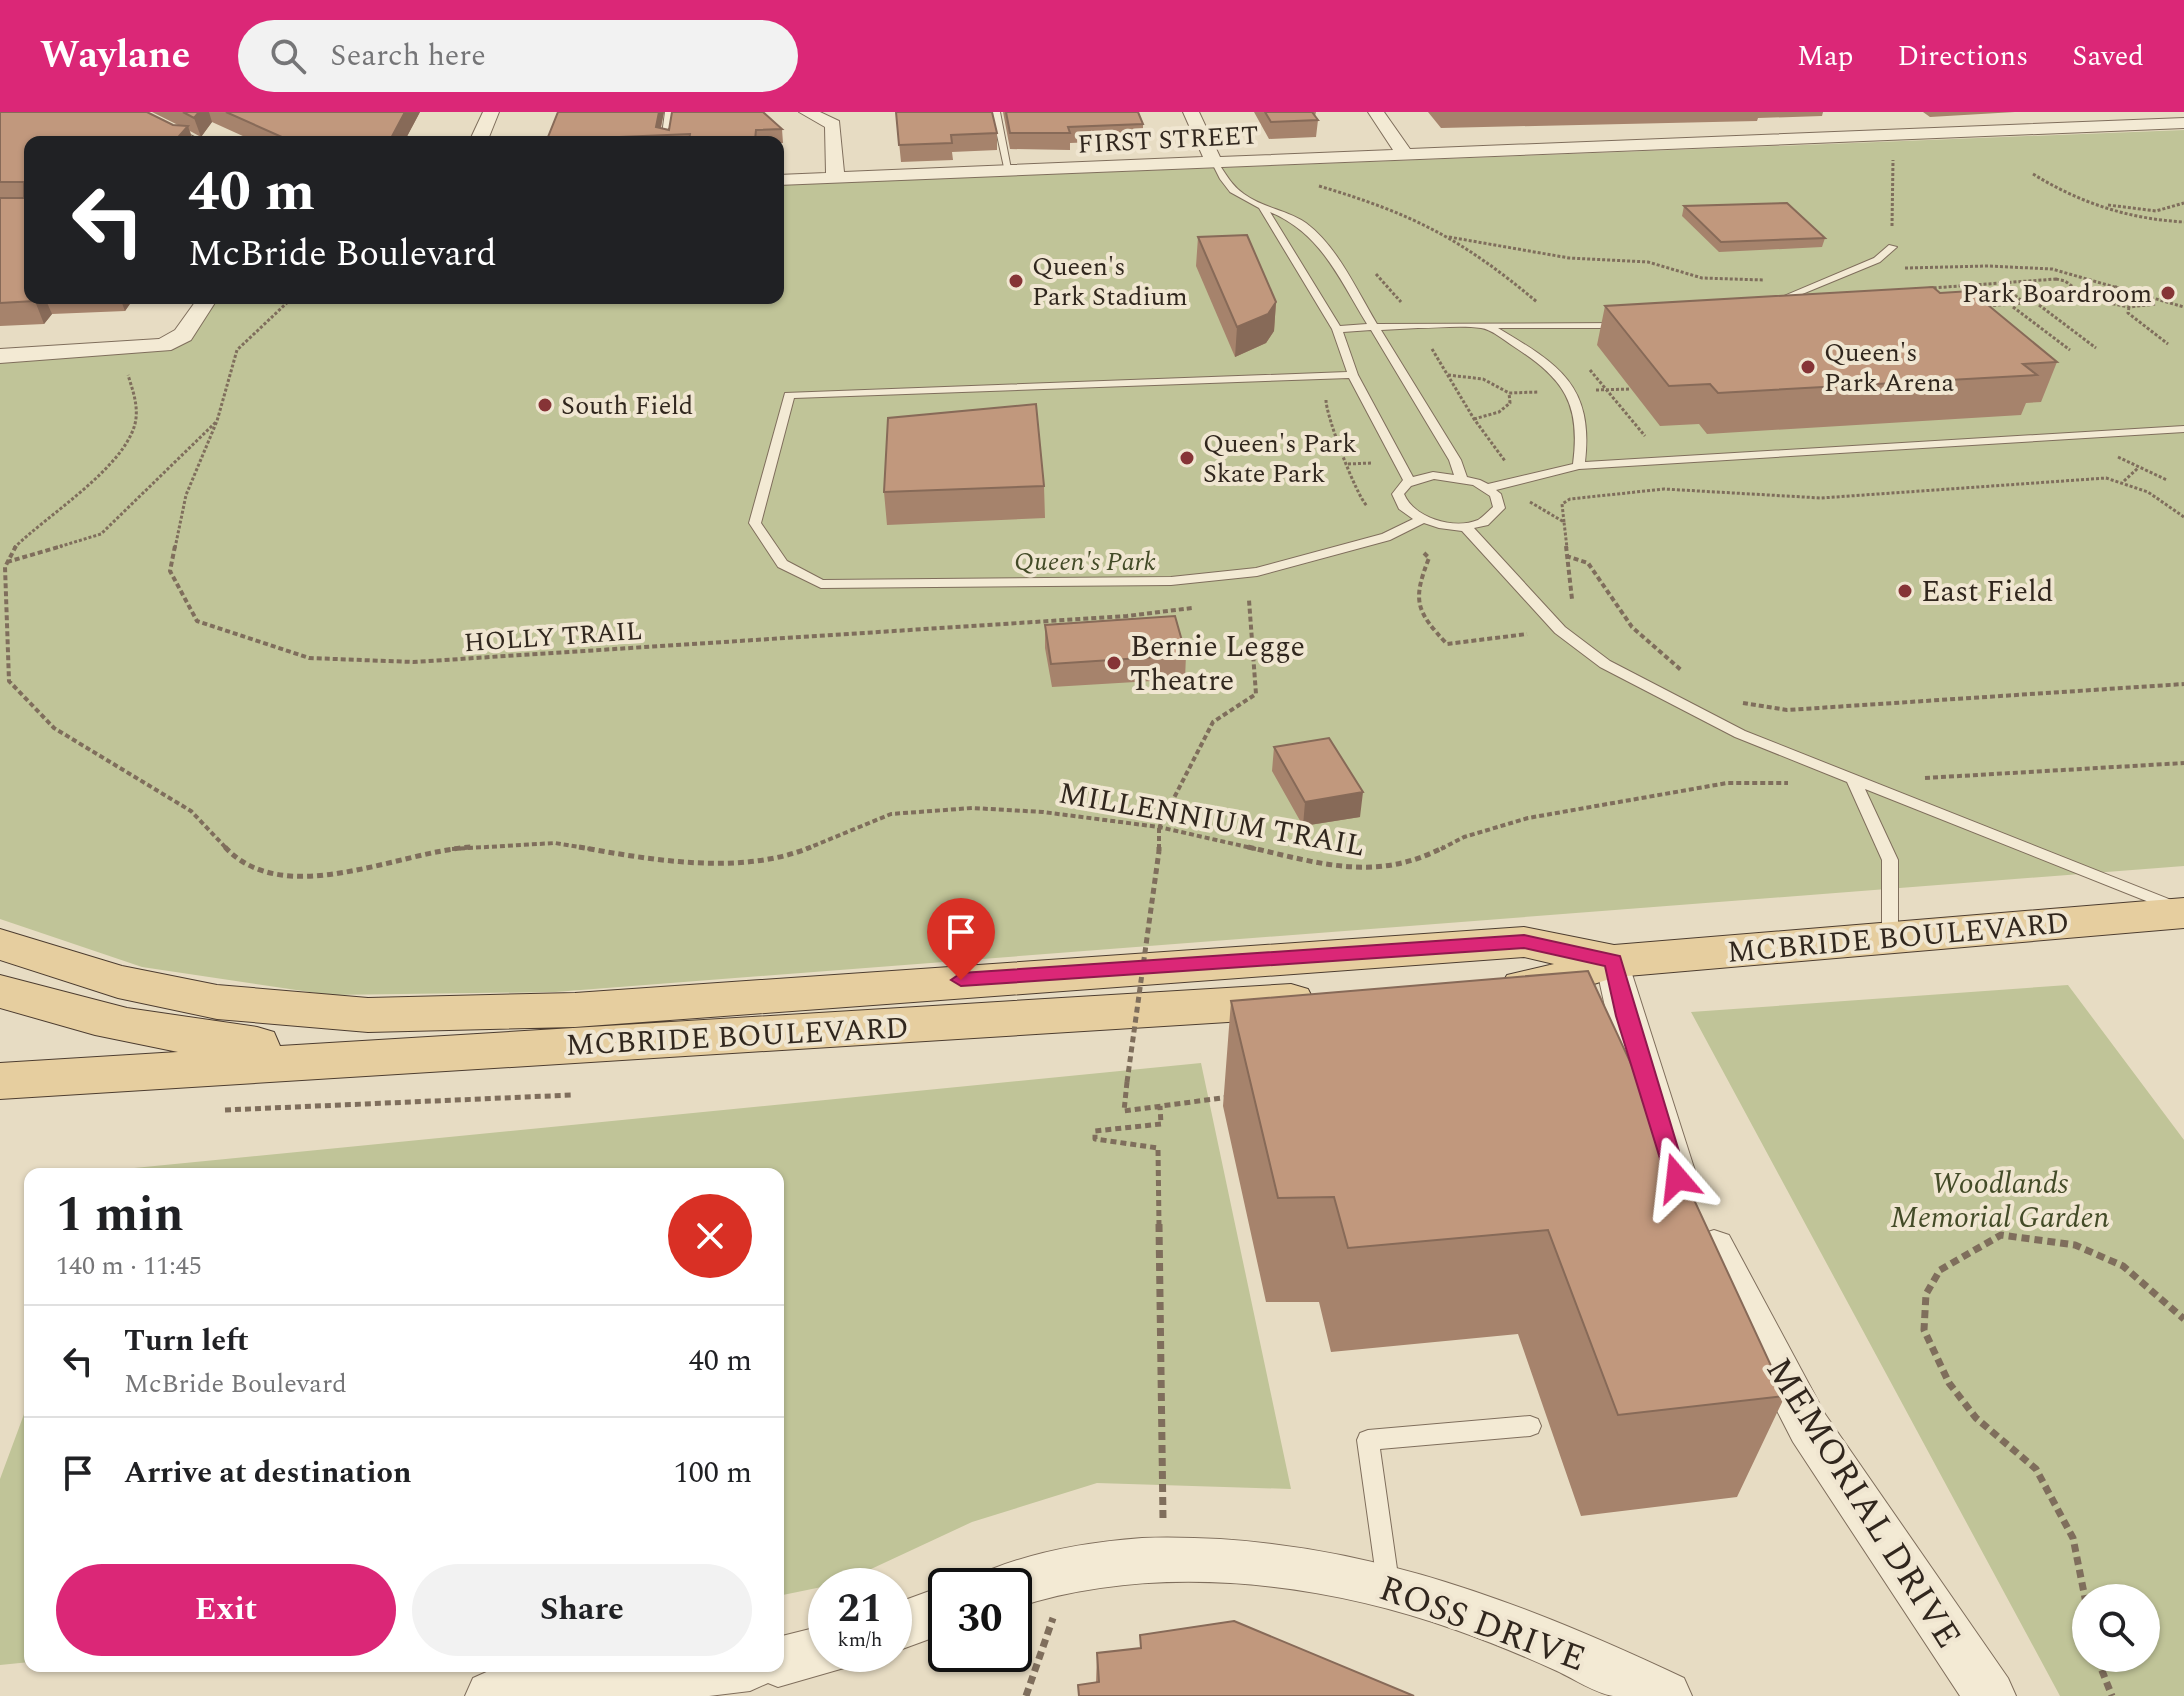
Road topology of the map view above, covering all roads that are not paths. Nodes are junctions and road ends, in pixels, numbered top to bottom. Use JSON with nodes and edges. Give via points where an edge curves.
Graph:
{"nodes":[{"id":1,"x":132,"y":112,"type":"edge"},
{"id":2,"x":491,"y":112,"type":"edge"},
{"id":3,"x":669,"y":112,"type":"edge"},
{"id":4,"x":807,"y":112,"type":"edge"},
{"id":5,"x":854,"y":112,"type":"edge"},
{"id":6,"x":996,"y":112,"type":"edge"},
{"id":7,"x":1191,"y":112,"type":"edge"},
{"id":8,"x":1376,"y":112,"type":"edge"},
{"id":9,"x":2051,"y":112,"type":"edge"},
{"id":10,"x":1885,"y":117,"type":"dead end"},
{"id":11,"x":2184,"y":123,"type":"edge"},
{"id":12,"x":833,"y":125,"type":"junction"},
{"id":13,"x":2075,"y":128,"type":"junction"},
{"id":14,"x":1908,"y":134,"type":"junction"},
{"id":15,"x":182,"y":136,"type":"edge"},
{"id":16,"x":481,"y":136,"type":"edge"},
{"id":17,"x":666,"y":136,"type":"edge"},
{"id":18,"x":1405,"y":154,"type":"junction"},
{"id":19,"x":1214,"y":163,"type":"junction"},
{"id":20,"x":1009,"y":172,"type":"junction"},
{"id":21,"x":835,"y":178,"type":"junction"},
{"id":22,"x":784,"y":180,"type":"edge"},
{"id":23,"x":1263,"y":209,"type":"junction"},
{"id":24,"x":1892,"y":247,"type":"road end"},
{"id":25,"x":204,"y":304,"type":"edge"},
{"id":26,"x":1762,"y":306,"type":"edge"},
{"id":27,"x":1638,"y":325,"type":"edge"},
{"id":28,"x":1488,"y":326,"type":"junction"},
{"id":29,"x":1376,"y":327,"type":"junction"},
{"id":30,"x":1337,"y":329,"type":"junction"},
{"id":31,"x":0,"y":356,"type":"edge"},
{"id":32,"x":1353,"y":375,"type":"junction"},
{"id":33,"x":2184,"y":429,"type":"edge"},
{"id":34,"x":1579,"y":466,"type":"junction"},
{"id":35,"x":1461,"y":477,"type":"junction"},
{"id":36,"x":1409,"y":481,"type":"junction"},
{"id":37,"x":1488,"y":488,"type":"junction"},
{"id":38,"x":1421,"y":520,"type":"junction"},
{"id":39,"x":1464,"y":525,"type":"junction"},
{"id":40,"x":1854,"y":781,"type":"junction"},
{"id":41,"x":2184,"y":912,"type":"edge"},
{"id":42,"x":1890,"y":937,"type":"junction"},
{"id":43,"x":0,"y":944,"type":"edge"},
{"id":44,"x":1613,"y":961,"type":"junction"},
{"id":45,"x":1485,"y":988,"type":"edge"},
{"id":46,"x":0,"y":991,"type":"edge"},
{"id":47,"x":1429,"y":992,"type":"edge"},
{"id":48,"x":415,"y":1055,"type":"junction"},
{"id":49,"x":1602,"y":1061,"type":"edge"},
{"id":50,"x":0,"y":1081,"type":"edge"},
{"id":51,"x":1677,"y":1178,"type":"junction"},
{"id":52,"x":1530,"y":1426,"type":"dead end"},
{"id":53,"x":1032,"y":1579,"type":"edge"},
{"id":54,"x":1388,"y":1583,"type":"junction"},
{"id":55,"x":808,"y":1654,"type":"edge"},
{"id":56,"x":784,"y":1660,"type":"edge"},
{"id":57,"x":698,"y":1672,"type":"edge"},
{"id":58,"x":491,"y":1696,"type":"edge"},
{"id":59,"x":1666,"y":1696,"type":"edge"},
{"id":60,"x":1990,"y":1696,"type":"edge"}],
"edges":[{"from":1,"to":15,"type":"street"},
{"from":2,"to":16,"type":"street"},
{"from":3,"to":17,"type":"lane"},
{"from":4,"to":12,"type":"street"},
{"from":5,"to":12,"type":"street"},
{"from":6,"to":20,"type":"lane"},
{"from":7,"to":19,"type":"street"},
{"from":8,"to":18,"type":"street"},
{"from":9,"to":13,"type":"street"},
{"from":10,"to":14,"type":"street"},
{"from":11,"to":13,"type":"street","name":"FIRST STREET"},
{"from":12,"to":21,"type":"street"},
{"from":13,"to":14,"type":"street","name":"FIRST STREET"},
{"from":14,"to":18,"type":"street","name":"FIRST STREET"},
{"from":18,"to":19,"type":"street","name":"FIRST STREET"},
{"from":19,"to":20,"type":"street","name":"FIRST STREET"},
{"from":19,"to":23,"type":"lane","via":[[1229,189]]},
{"from":20,"to":21,"type":"street","name":"FIRST STREET"},
{"from":21,"to":22,"type":"street","name":"FIRST STREET"},
{"from":23,"to":29,"type":"lane","via":[[1300,223],[1326,249]]},
{"from":23,"to":30,"type":"lane"},
{"from":24,"to":26,"type":"lane","via":[[1877,260]]},
{"from":25,"to":31,"type":"street","via":[[183,335],[163,345]]},
{"from":27,"to":28,"type":"lane"},
{"from":28,"to":29,"type":"lane"},
{"from":28,"to":34,"type":"lane","via":[[1539,357],[1574,398],[1585,436]]},
{"from":29,"to":30,"type":"lane"},
{"from":29,"to":35,"type":"lane"},
{"from":30,"to":32,"type":"lane"},
{"from":32,"to":36,"type":"lane"},
{"from":32,"to":38,"type":"lane","via":[[789,395],[755,523],[782,564],[821,584],[1171,581],[1257,572],[1386,537]]},
{"from":33,"to":34,"type":"lane"},
{"from":34,"to":37,"type":"lane"},
{"from":35,"to":36,"type":"lane","via":[[1433,475]]},
{"from":35,"to":37,"type":"lane"},
{"from":36,"to":38,"type":"lane","via":[[1397,496],[1399,505]]},
{"from":37,"to":39,"type":"lane","via":[[1499,501],[1495,514]]},
{"from":38,"to":39,"type":"lane"},
{"from":39,"to":40,"type":"lane","via":[[1560,630],[1605,664],[1740,734]]},
{"from":40,"to":41,"type":"lane"},
{"from":40,"to":42,"type":"lane","via":[[1887,846]]},
{"from":41,"to":42,"type":"main road","name":"MCBRIDE BOULEVARD"},
{"from":42,"to":44,"type":"main road","name":"MCBRIDE BOULEVARD"},
{"from":43,"to":44,"type":"main road","name":"MCBRIDE BOULEVARD","via":[[118,982],[217,1002],[368,1015],[575,1010],[1524,942]]},
{"from":44,"to":45,"type":"main road","name":"MCBRIDE BOULEVARD","via":[[1550,1000]]},
{"from":44,"to":51,"type":"street","name":"MEMORIAL DRIVE","via":[[1625,1016]]},
{"from":46,"to":48,"type":"main road","via":[[120,1024],[213,1041]]},
{"from":47,"to":48,"type":"main road","name":"MCBRIDE BOULEVARD"},
{"from":48,"to":50,"type":"main road","name":"MCBRIDE BOULEVARD"},
{"from":49,"to":51,"type":"street","name":"MEMORIAL DRIVE"},
{"from":51,"to":60,"type":"street","name":"MEMORIAL DRIVE","via":[[1809,1428]]},
{"from":52,"to":54,"type":"lane","via":[[1368,1440]]},
{"from":53,"to":54,"type":"street","name":"ROSS DRIVE","via":[[1070,1567],[1165,1558],[1295,1565]]},
{"from":54,"to":59,"type":"street","name":"ROSS DRIVE","via":[[1514,1626]]},
{"from":55,"to":56,"type":"street"},
{"from":57,"to":58,"type":"street"}]}
